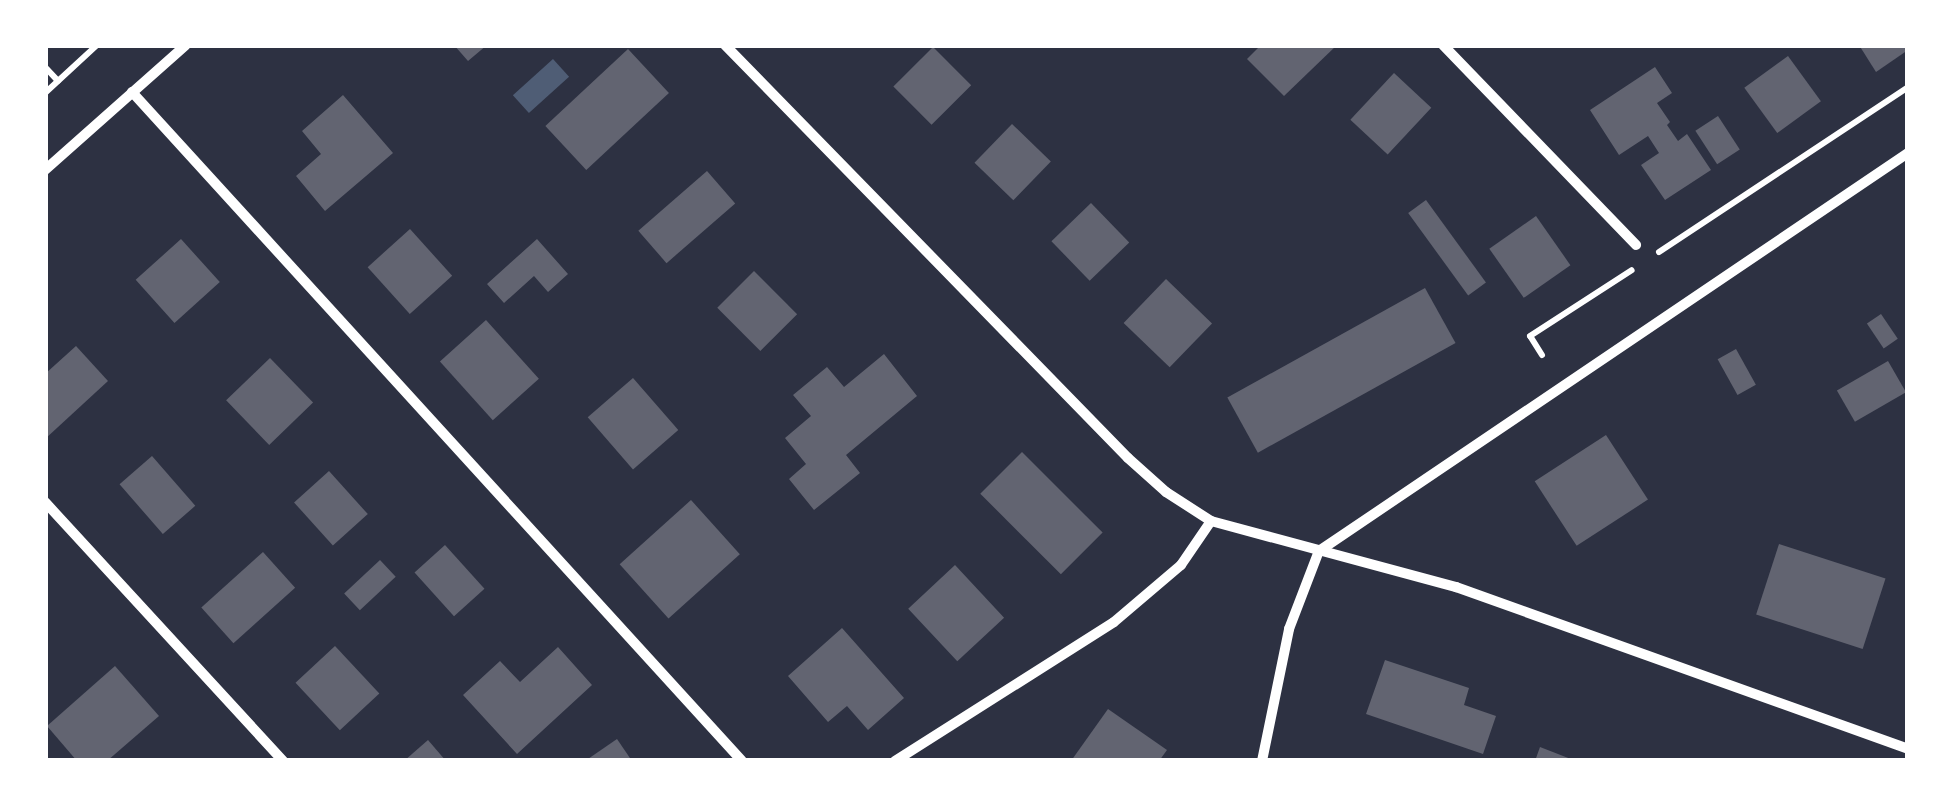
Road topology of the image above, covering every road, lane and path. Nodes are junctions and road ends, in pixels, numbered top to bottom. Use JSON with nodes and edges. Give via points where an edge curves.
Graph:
{"nodes":[{"id":1,"x":96,"y":45,"type":"edge"},
{"id":2,"x":186,"y":45,"type":"edge"},
{"id":3,"x":725,"y":45,"type":"edge"},
{"id":4,"x":1442,"y":45,"type":"edge"},
{"id":5,"x":45,"y":67,"type":"edge"},
{"id":6,"x":58,"y":81,"type":"junction"},
{"id":7,"x":1908,"y":87,"type":"edge"},
{"id":8,"x":132,"y":92,"type":"junction"},
{"id":9,"x":45,"y":93,"type":"edge"},
{"id":10,"x":1908,"y":153,"type":"edge"},
{"id":11,"x":45,"y":170,"type":"edge"},
{"id":12,"x":1636,"y":245,"type":"dead end"},
{"id":13,"x":1649,"y":258,"type":"dead end"},
{"id":14,"x":1634,"y":268,"type":"dead end"},
{"id":15,"x":1542,"y":356,"type":"dead end"},
{"id":16,"x":45,"y":502,"type":"edge"},
{"id":17,"x":1212,"y":521,"type":"junction"},
{"id":18,"x":1320,"y":551,"type":"junction"},
{"id":19,"x":1908,"y":748,"type":"edge"},
{"id":20,"x":284,"y":761,"type":"edge"},
{"id":21,"x":742,"y":761,"type":"edge"},
{"id":22,"x":895,"y":761,"type":"edge"},
{"id":23,"x":1262,"y":761,"type":"edge"}],
"edges":[{"from":1,"to":6,"type":"path"},
{"from":2,"to":8,"type":"street"},
{"from":3,"to":17,"type":"street","via":[[1128,458]]},
{"from":4,"to":12,"type":"street"},
{"from":5,"to":6,"type":"path"},
{"from":6,"to":9,"type":"path"},
{"from":7,"to":13,"type":"path"},
{"from":8,"to":11,"type":"street"},
{"from":8,"to":21,"type":"street"},
{"from":10,"to":18,"type":"street"},
{"from":14,"to":15,"type":"path","via":[[1530,336]]},
{"from":16,"to":20,"type":"street"},
{"from":17,"to":18,"type":"street"},
{"from":17,"to":22,"type":"street","via":[[1181,565],[1114,622]]},
{"from":18,"to":19,"type":"street","via":[[1456,588]]},
{"from":18,"to":23,"type":"street","via":[[1289,629]]}]}
